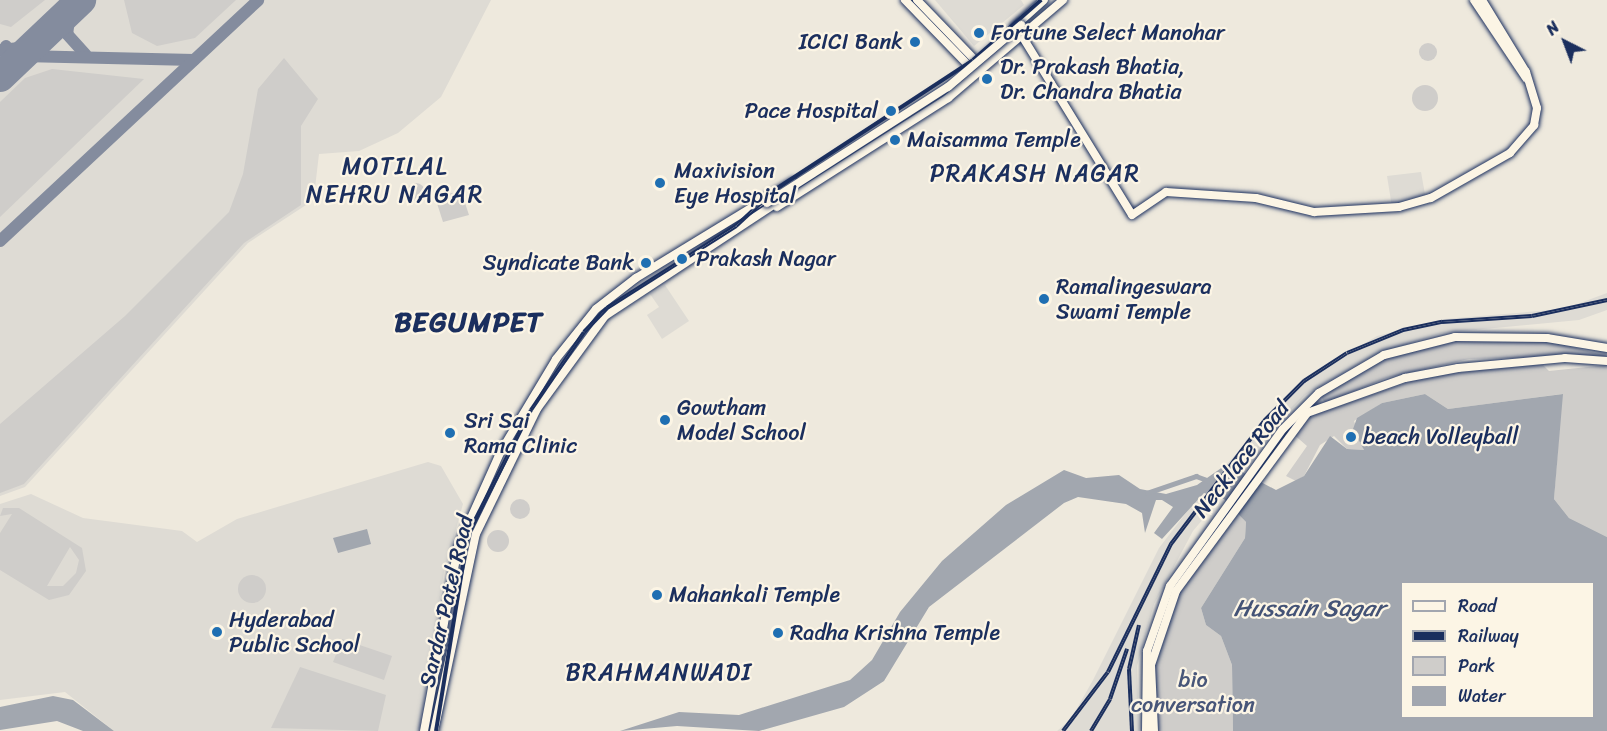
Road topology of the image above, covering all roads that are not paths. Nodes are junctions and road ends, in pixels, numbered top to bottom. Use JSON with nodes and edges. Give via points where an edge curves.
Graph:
{"nodes":[{"id":1,"x":905,"y":0,"type":"edge"},
{"id":2,"x":917,"y":0,"type":"edge"},
{"id":3,"x":1063,"y":0,"type":"edge"},
{"id":4,"x":1474,"y":0,"type":"edge"},
{"id":5,"x":1482,"y":0,"type":"edge"},
{"id":6,"x":1050,"y":1,"type":"edge"},
{"id":7,"x":1493,"y":24,"type":"junction"},
{"id":8,"x":941,"y":31,"type":"junction"},
{"id":9,"x":1022,"y":36,"type":"junction"},
{"id":10,"x":988,"y":49,"type":"junction"},
{"id":11,"x":971,"y":62,"type":"junction"},
{"id":12,"x":981,"y":71,"type":"junction"},
{"id":13,"x":940,"y":86,"type":"junction"},
{"id":14,"x":948,"y":98,"type":"junction"},
{"id":15,"x":767,"y":207,"type":"junction"},
{"id":16,"x":736,"y":220,"type":"junction"},
{"id":17,"x":1607,"y":348,"type":"edge"},
{"id":18,"x":1607,"y":362,"type":"edge"},
{"id":19,"x":1311,"y":400,"type":"junction"},
{"id":20,"x":1316,"y":408,"type":"junction"},
{"id":21,"x":1263,"y":460,"type":"junction"},
{"id":22,"x":1168,"y":600,"type":"junction"},
{"id":23,"x":424,"y":731,"type":"edge"},
{"id":24,"x":434,"y":731,"type":"edge"},
{"id":25,"x":1146,"y":731,"type":"edge"},
{"id":26,"x":1154,"y":731,"type":"edge"}],
"edges":[{"from":1,"to":8,"type":"main road"},
{"from":2,"to":8,"type":"main road"},
{"from":3,"to":9,"type":"main road","name":"Sardar Patel Road"},
{"from":4,"to":7,"type":"main road"},
{"from":5,"to":7,"type":"main road"},
{"from":6,"to":10,"type":"main road","name":"Sardar Patel Road"},
{"from":6,"to":15,"type":"main road","bridge":true,"via":[[948,87]]},
{"from":7,"to":9,"type":"main road","via":[[1526,78],[1536,120],[1512,152],[1431,198],[1400,207],[1314,212],[1256,198],[1166,192],[1132,215]]},
{"from":8,"to":11,"type":"main road"},
{"from":9,"to":12,"type":"main road","name":"Sardar Patel Road"},
{"from":10,"to":11,"type":"main road","name":"Sardar Patel Road"},
{"from":10,"to":12,"type":"main road","via":[[996,56]]},
{"from":11,"to":13,"type":"main road","name":"Sardar Patel Road"},
{"from":12,"to":14,"type":"main road","name":"Sardar Patel Road"},
{"from":13,"to":14,"type":"main road"},
{"from":13,"to":16,"type":"main road","name":"Sardar Patel Road"},
{"from":14,"to":15,"type":"main road","name":"Sardar Patel Road"},
{"from":15,"to":16,"type":"main road"},
{"from":15,"to":24,"type":"main road","name":"Sardar Patel Road","via":[[602,318],[537,409],[476,534]]},
{"from":16,"to":23,"type":"main road","name":"Sardar Patel Road","via":[[646,272],[596,309],[556,359],[501,451],[458,547]]},
{"from":17,"to":19,"type":"main road","name":"Necklace Road","via":[[1538,337],[1455,337],[1384,355]]},
{"from":18,"to":20,"type":"main road","name":"Necklace Road","via":[[1565,358],[1458,368],[1405,378]]},
{"from":19,"to":20,"type":"main road"},
{"from":19,"to":21,"type":"main road","name":"Necklace Road"},
{"from":20,"to":21,"type":"main road","name":"Necklace Road"},
{"from":21,"to":22,"type":"main road","name":"Necklace Road"},
{"from":22,"to":25,"type":"main road","name":"Necklace Road","via":[[1147,651]]},
{"from":22,"to":26,"type":"main road","name":"Necklace Road","via":[[1151,665]]}]}
